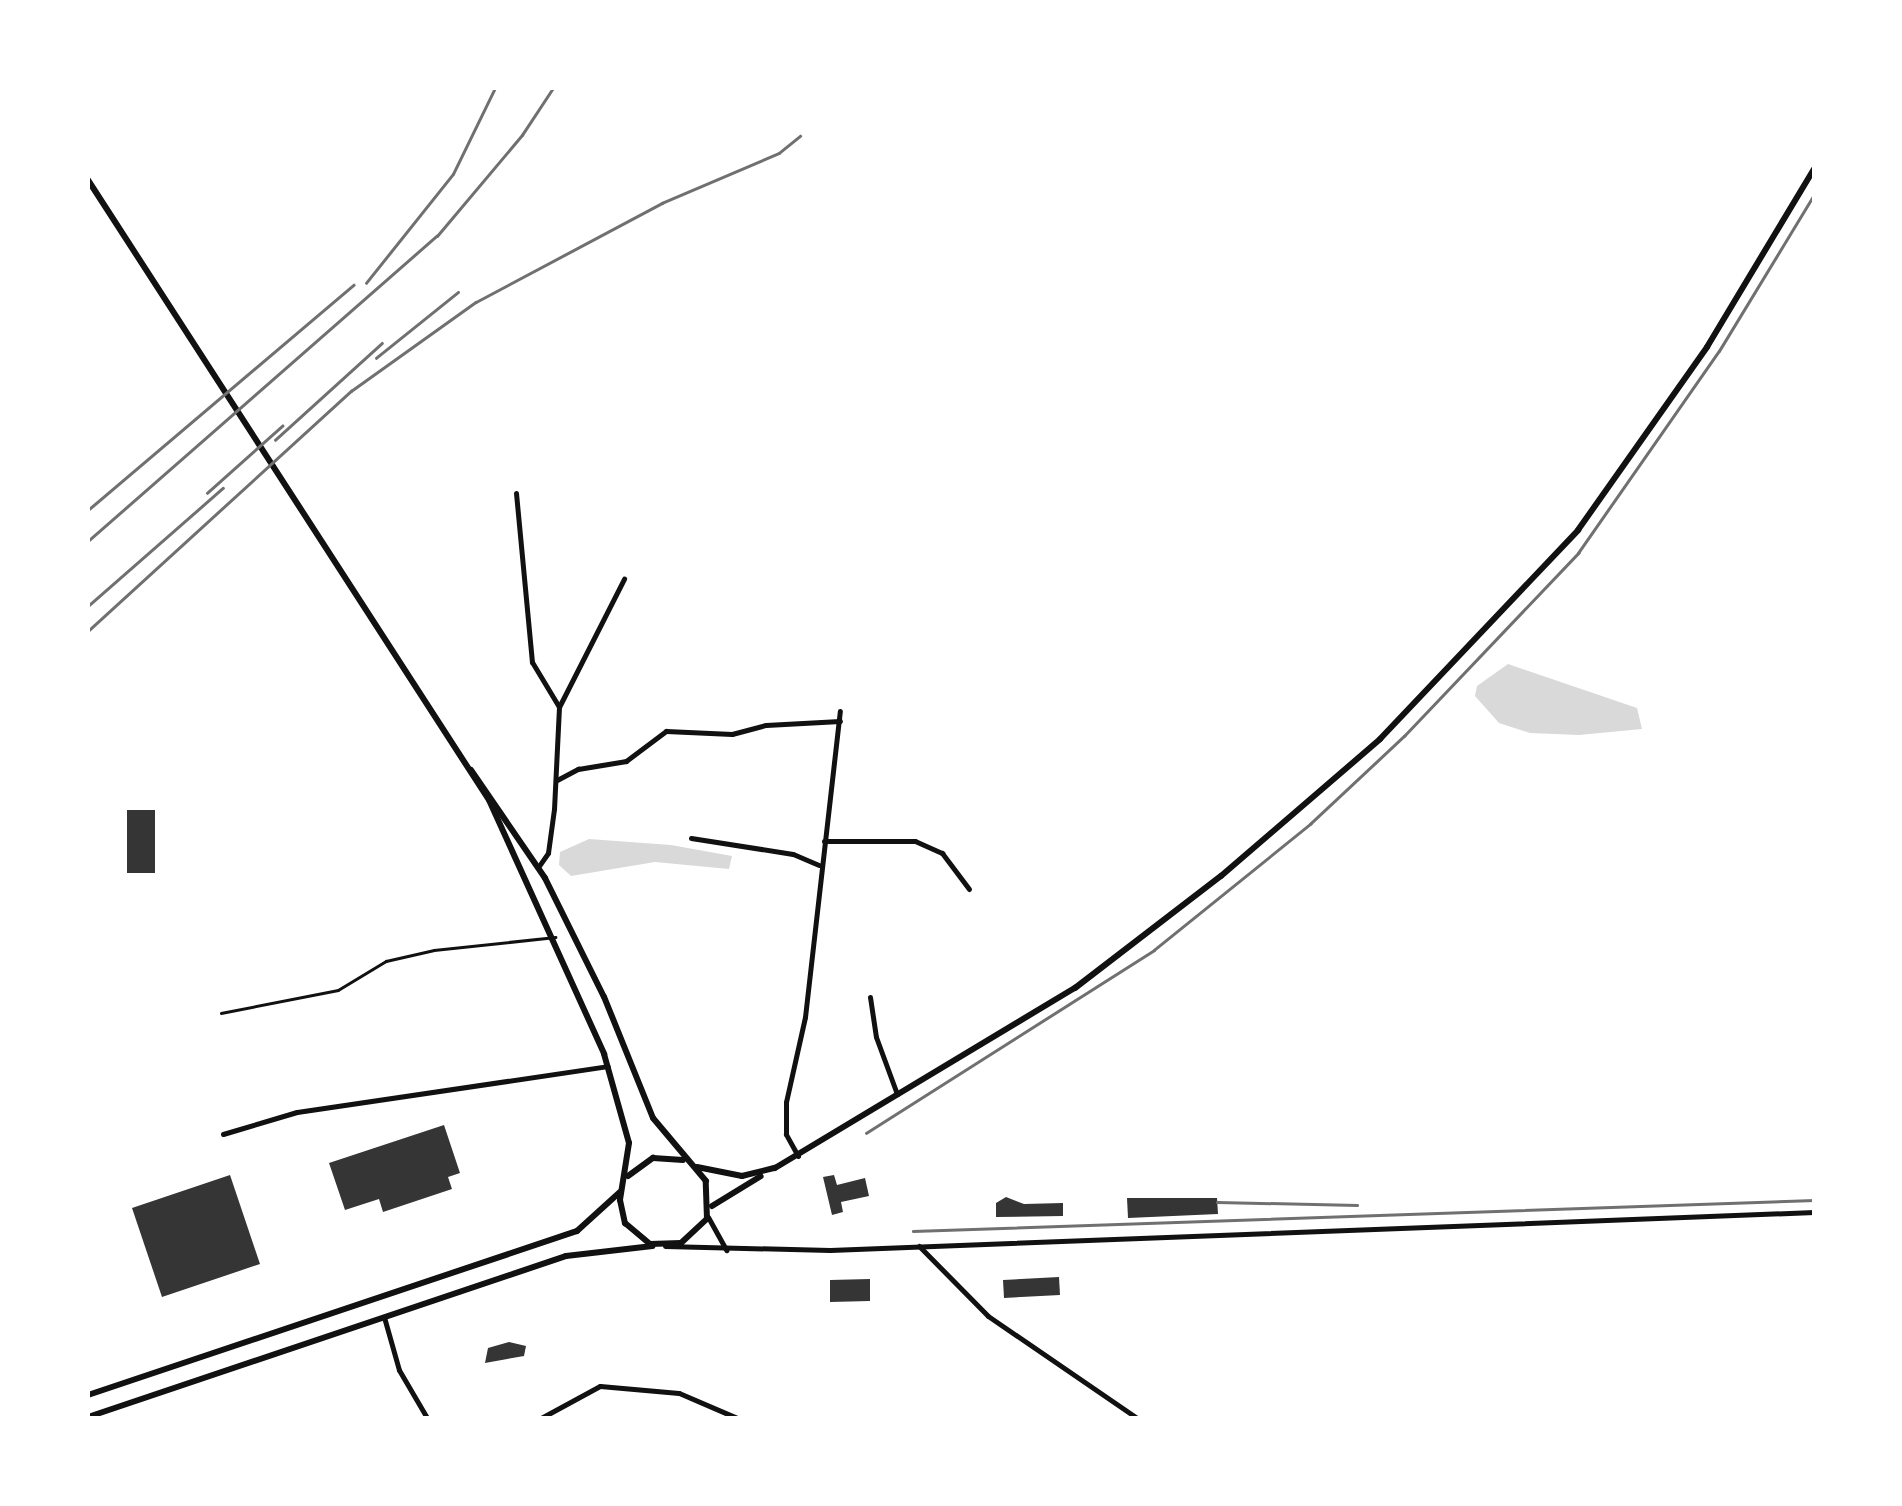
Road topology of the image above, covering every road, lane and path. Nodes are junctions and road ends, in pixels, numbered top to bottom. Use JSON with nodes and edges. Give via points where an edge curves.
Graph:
{"nodes":[{"id":1,"x":1814,"y":169,"type":"edge"},
{"id":2,"x":88,"y":180,"type":"edge"},
{"id":3,"x":516,"y":492,"type":"dead end"},
{"id":4,"x":624,"y":579,"type":"dead end"},
{"id":5,"x":559,"y":707,"type":"junction"},
{"id":6,"x":840,"y":711,"type":"dead end"},
{"id":7,"x":840,"y":720,"type":"junction"},
{"id":8,"x":471,"y":770,"type":"junction"},
{"id":9,"x":557,"y":780,"type":"junction"},
{"id":10,"x":691,"y":838,"type":"dead end"},
{"id":11,"x":824,"y":842,"type":"junction"},
{"id":12,"x":819,"y":865,"type":"junction"},
{"id":13,"x":539,"y":866,"type":"junction"},
{"id":14,"x":969,"y":889,"type":"dead end"},
{"id":15,"x":556,"y":937,"type":"junction"},
{"id":16,"x":870,"y":996,"type":"dead end"},
{"id":17,"x":221,"y":1013,"type":"dead end"},
{"id":18,"x":608,"y":1066,"type":"junction"},
{"id":19,"x":898,"y":1097,"type":"junction"},
{"id":20,"x":223,"y":1134,"type":"dead end"},
{"id":21,"x":798,"y":1156,"type":"junction"},
{"id":22,"x":689,"y":1163,"type":"junction"},
{"id":23,"x":775,"y":1168,"type":"junction"},
{"id":24,"x":623,"y":1184,"type":"junction"},
{"id":25,"x":709,"y":1212,"type":"junction"},
{"id":26,"x":1814,"y":1212,"type":"edge"},
{"id":27,"x":662,"y":1246,"type":"junction"},
{"id":28,"x":919,"y":1246,"type":"junction"},
{"id":29,"x":739,"y":1252,"type":"junction"},
{"id":30,"x":383,"y":1314,"type":"junction"},
{"id":31,"x":88,"y":1395,"type":"edge"},
{"id":32,"x":88,"y":1417,"type":"edge"},
{"id":33,"x":427,"y":1418,"type":"edge"},
{"id":34,"x":541,"y":1418,"type":"edge"},
{"id":35,"x":736,"y":1418,"type":"edge"},
{"id":36,"x":1137,"y":1418,"type":"edge"}],
"edges":[{"from":1,"to":19,"type":"main road","via":[[1697,362],[1567,543],[1380,739],[1154,930]]},
{"from":2,"to":8,"type":"main road"},
{"from":3,"to":5,"type":"street","via":[[532,662]]},
{"from":4,"to":5,"type":"street"},
{"from":5,"to":9,"type":"street"},
{"from":6,"to":7,"type":"street"},
{"from":7,"to":9,"type":"street","via":[[732,734],[666,732],[626,761],[578,768]]},
{"from":7,"to":11,"type":"street"},
{"from":8,"to":13,"type":"main road"},
{"from":8,"to":15,"type":"main road"},
{"from":9,"to":13,"type":"street","via":[[548,853]]},
{"from":10,"to":12,"type":"street","via":[[793,854]]},
{"from":11,"to":12,"type":"street"},
{"from":11,"to":14,"type":"street","via":[[915,841],[942,853]]},
{"from":12,"to":21,"type":"street","via":[[805,1017],[786,1102],[786,1134]]},
{"from":13,"to":22,"type":"main road","via":[[589,963],[652,1118]]},
{"from":15,"to":17,"type":"lane","via":[[434,950],[386,961],[338,990]]},
{"from":15,"to":18,"type":"main road"},
{"from":16,"to":19,"type":"street","via":[[876,1037]]},
{"from":18,"to":20,"type":"street","via":[[298,1112]]},
{"from":18,"to":24,"type":"main road","via":[[629,1144]]},
{"from":19,"to":21,"type":"main road"},
{"from":21,"to":23,"type":"main road"},
{"from":22,"to":23,"type":"main road","via":[[742,1176]]},
{"from":22,"to":24,"type":"main road","via":[[653,1158]]},
{"from":22,"to":25,"type":"main road","via":[[709,1189]]},
{"from":23,"to":25,"type":"main road"},
{"from":24,"to":27,"type":"main road","via":[[620,1208],[629,1228]]},
{"from":24,"to":31,"type":"main road","via":[[603,1213],[577,1230]]},
{"from":25,"to":27,"type":"main road","via":[[694,1236]]},
{"from":25,"to":29,"type":"street","via":[[716,1241]]},
{"from":26,"to":28,"type":"street"},
{"from":27,"to":29,"type":"street"},
{"from":27,"to":30,"type":"main road","via":[[583,1252]]},
{"from":28,"to":29,"type":"street"},
{"from":28,"to":36,"type":"street","via":[[988,1316]]},
{"from":30,"to":32,"type":"main road"},
{"from":30,"to":33,"type":"street","via":[[399,1370]]},
{"from":34,"to":35,"type":"street","via":[[600,1386],[679,1393]]}]}
